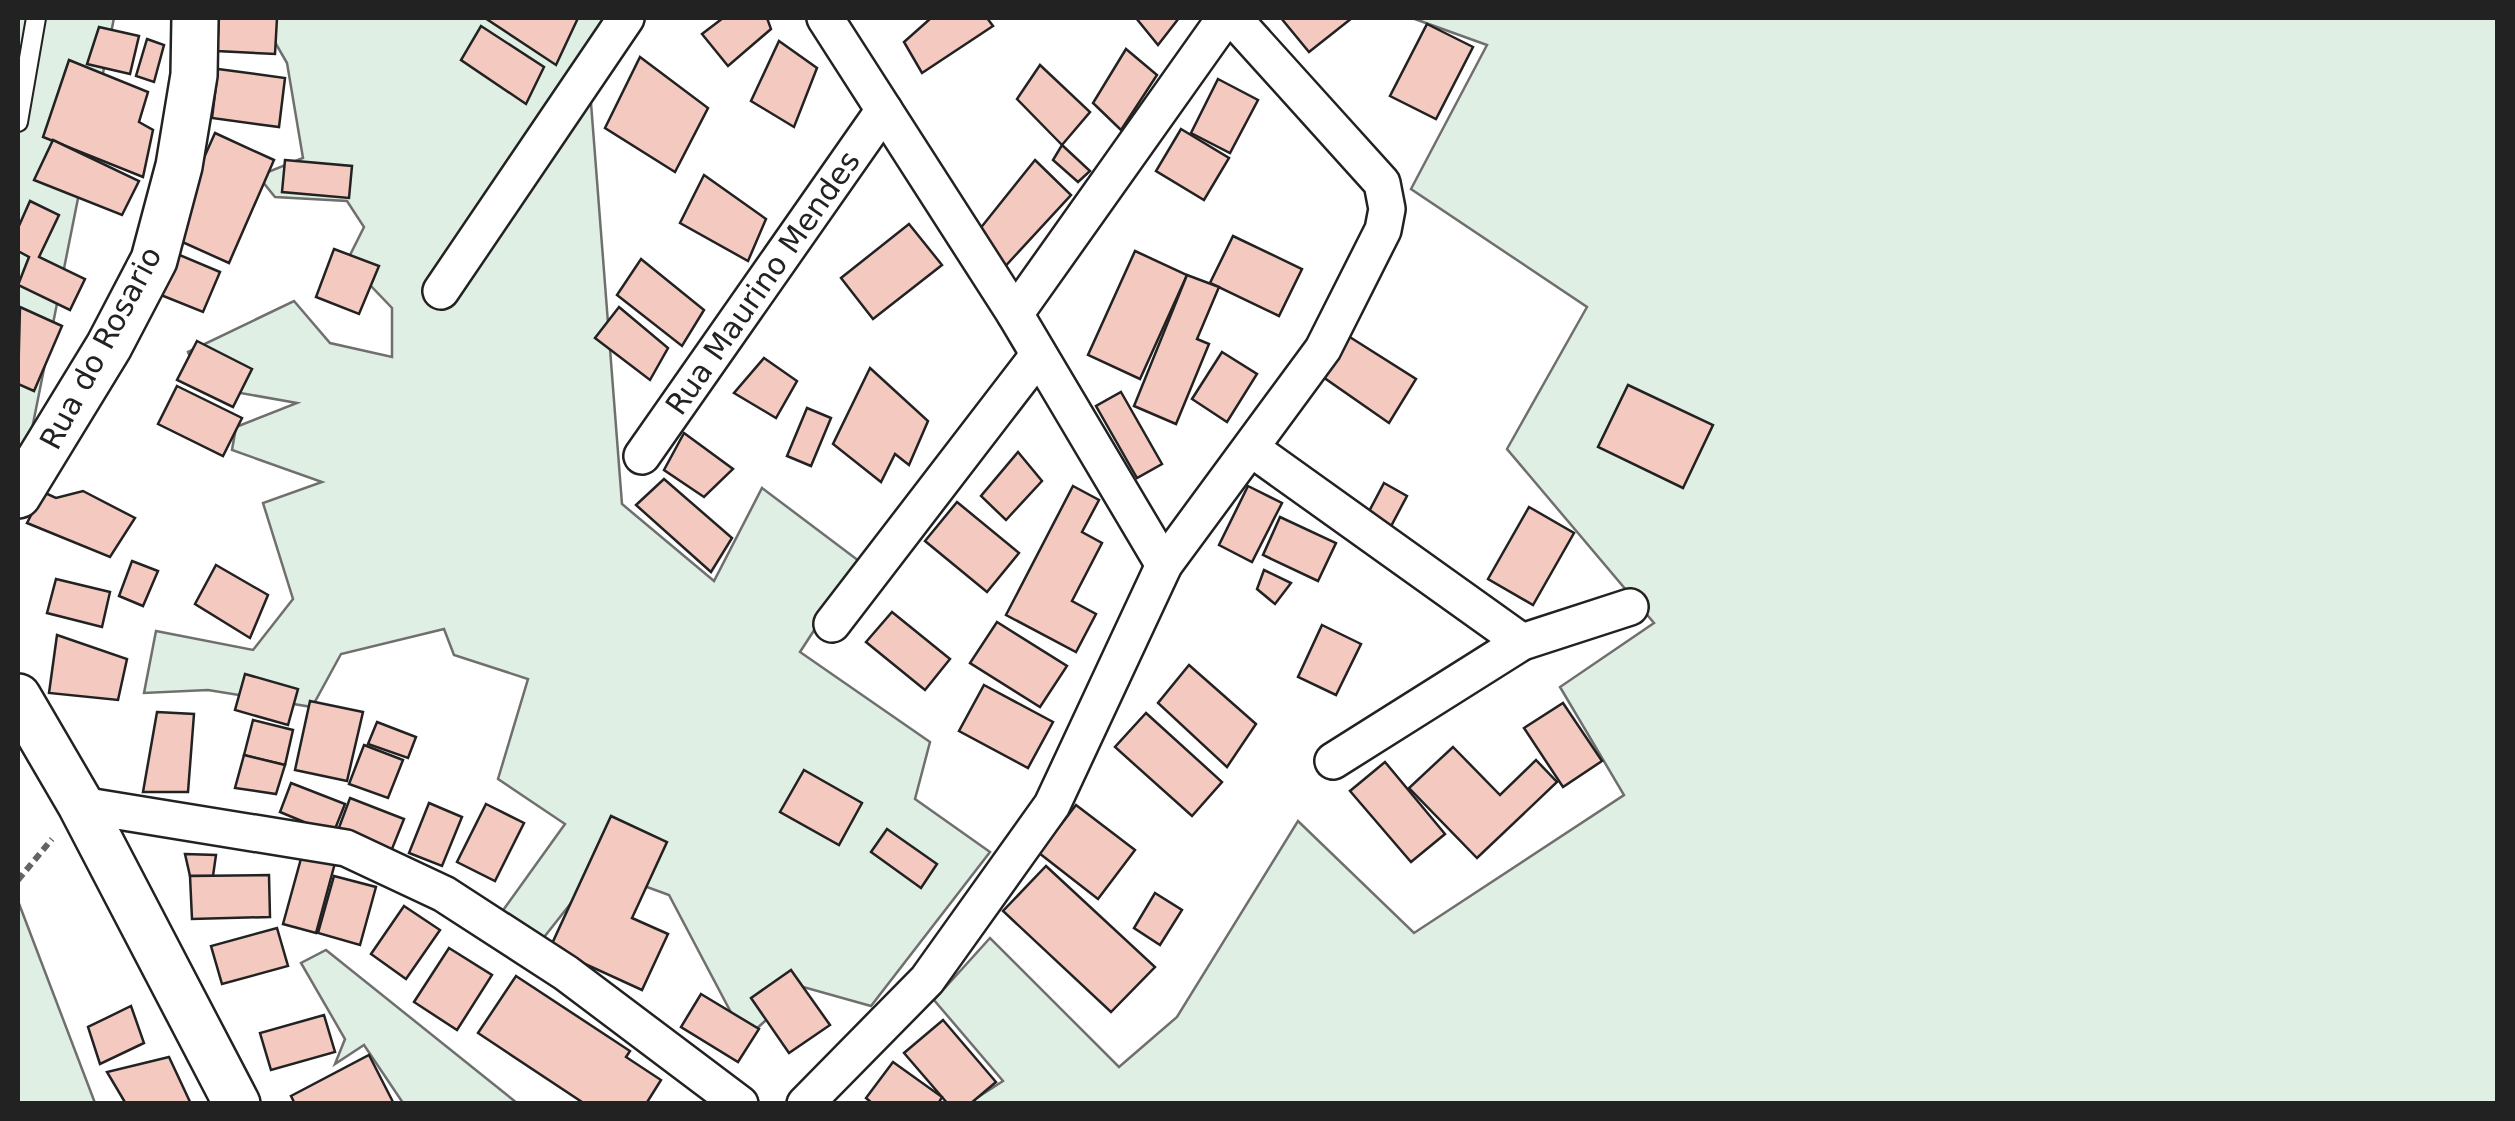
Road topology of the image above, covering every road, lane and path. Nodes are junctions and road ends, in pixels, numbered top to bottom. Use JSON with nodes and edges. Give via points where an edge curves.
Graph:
{"nodes":[{"id":1,"x":36,"y":18,"type":"edge"},
{"id":2,"x":195,"y":18,"type":"edge"},
{"id":3,"x":626,"y":18,"type":"edge"},
{"id":4,"x":825,"y":18,"type":"edge"},
{"id":5,"x":1225,"y":18,"type":"edge"},
{"id":6,"x":1233,"y":18,"type":"edge"},
{"id":7,"x":884,"y":110,"type":"junction"},
{"id":8,"x":18,"y":122,"type":"edge"},
{"id":9,"x":441,"y":291,"type":"dead end"},
{"id":10,"x":1014,"y":314,"type":"junction"},
{"id":11,"x":1037,"y":357,"type":"junction"},
{"id":12,"x":1252,"y":449,"type":"junction"},
{"id":13,"x":642,"y":456,"type":"dead end"},
{"id":14,"x":18,"y":495,"type":"edge"},
{"id":15,"x":1164,"y":565,"type":"junction"},
{"id":16,"x":1630,"y":607,"type":"dead end"},
{"id":17,"x":832,"y":624,"type":"dead end"},
{"id":18,"x":1522,"y":642,"type":"junction"},
{"id":19,"x":18,"y":697,"type":"edge"},
{"id":20,"x":1334,"y":761,"type":"dead end"},
{"id":21,"x":81,"y":805,"type":"junction"},
{"id":22,"x":238,"y":1104,"type":"edge"},
{"id":23,"x":740,"y":1104,"type":"edge"},
{"id":24,"x":806,"y":1104,"type":"edge"}],
"edges":[{"from":1,"to":8,"type":"lane"},
{"from":2,"to":14,"type":"street","name":"Rua do Rosario","via":[[194,74],[179,166],[154,260]]},
{"from":3,"to":9,"type":"street"},
{"from":4,"to":7,"type":"street","name":"Rua Maurino Mendes"},
{"from":5,"to":10,"type":"street"},
{"from":6,"to":12,"type":"street","via":[[1367,164],[1382,184],[1387,208],[1383,230],[1323,349]]},
{"from":7,"to":10,"type":"street","name":"Rua Maurino Mendes"},
{"from":7,"to":13,"type":"street","name":"Rua Maurino Mendes"},
{"from":10,"to":11,"type":"street","name":"Rua Maurino Mendes"},
{"from":11,"to":15,"type":"street","name":"Rua Maurino Mendes"},
{"from":11,"to":17,"type":"street"},
{"from":12,"to":15,"type":"street"},
{"from":12,"to":18,"type":"street"},
{"from":15,"to":24,"type":"street","via":[[1052,805],[927,980]]},
{"from":16,"to":18,"type":"street"},
{"from":18,"to":20,"type":"street"},
{"from":19,"to":21,"type":"street"},
{"from":21,"to":22,"type":"street"},
{"from":21,"to":23,"type":"street","via":[[346,848],[460,904],[566,973]]}]}
